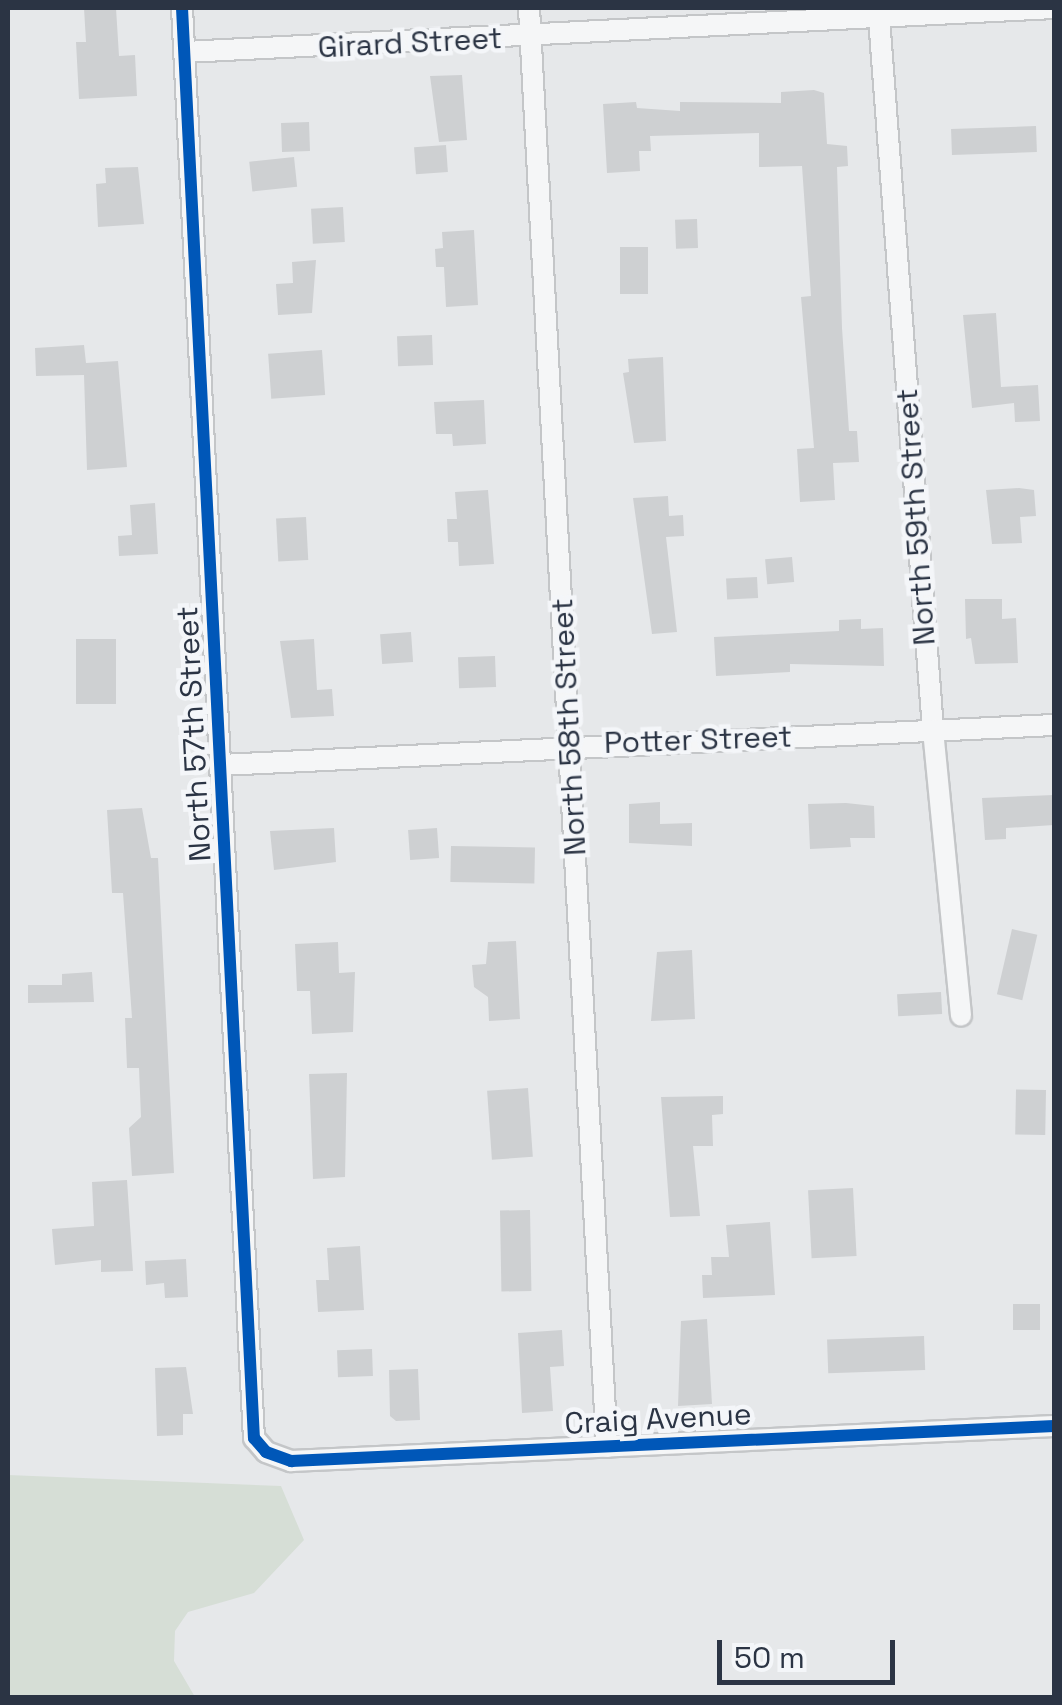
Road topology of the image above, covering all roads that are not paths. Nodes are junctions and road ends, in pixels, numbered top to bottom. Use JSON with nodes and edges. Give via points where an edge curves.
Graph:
{"nodes":[{"id":1,"x":182,"y":8,"type":"edge"},
{"id":2,"x":529,"y":8,"type":"edge"},
{"id":3,"x":1054,"y":8,"type":"edge"},
{"id":4,"x":878,"y":18,"type":"junction"},
{"id":5,"x":530,"y":35,"type":"junction"},
{"id":6,"x":185,"y":52,"type":"junction"},
{"id":7,"x":1054,"y":724,"type":"edge"},
{"id":8,"x":932,"y":730,"type":"junction"},
{"id":9,"x":569,"y":746,"type":"junction"},
{"id":10,"x":221,"y":765,"type":"junction"},
{"id":11,"x":962,"y":1016,"type":"dead end"},
{"id":12,"x":1054,"y":1426,"type":"edge"},
{"id":13,"x":607,"y":1447,"type":"junction"},
{"id":14,"x":266,"y":1452,"type":"joint"}],
"edges":[{"from":1,"to":6,"type":"street","name":"North 57th Street"},
{"from":2,"to":5,"type":"street","name":"North 58th Street"},
{"from":3,"to":4,"type":"street","name":"Girard Street"},
{"from":4,"to":5,"type":"street","name":"Girard Street"},
{"from":4,"to":8,"type":"street","name":"North 59th Street"},
{"from":5,"to":6,"type":"street","name":"Girard Street"},
{"from":5,"to":9,"type":"street","name":"North 58th Street"},
{"from":6,"to":10,"type":"street","name":"North 57th Street"},
{"from":7,"to":8,"type":"street","name":"Potter Street"},
{"from":8,"to":9,"type":"street","name":"Potter Street"},
{"from":8,"to":11,"type":"street","name":"North 59th Street"},
{"from":9,"to":10,"type":"street","name":"Potter Street"},
{"from":9,"to":13,"type":"street","name":"North 58th Street"},
{"from":10,"to":14,"type":"street","name":"North 57th Street","via":[[250,1425]]},
{"from":12,"to":13,"type":"street","name":"Craig Avenue"},
{"from":13,"to":14,"type":"street","name":"Craig Avenue","via":[[291,1461]]}]}
